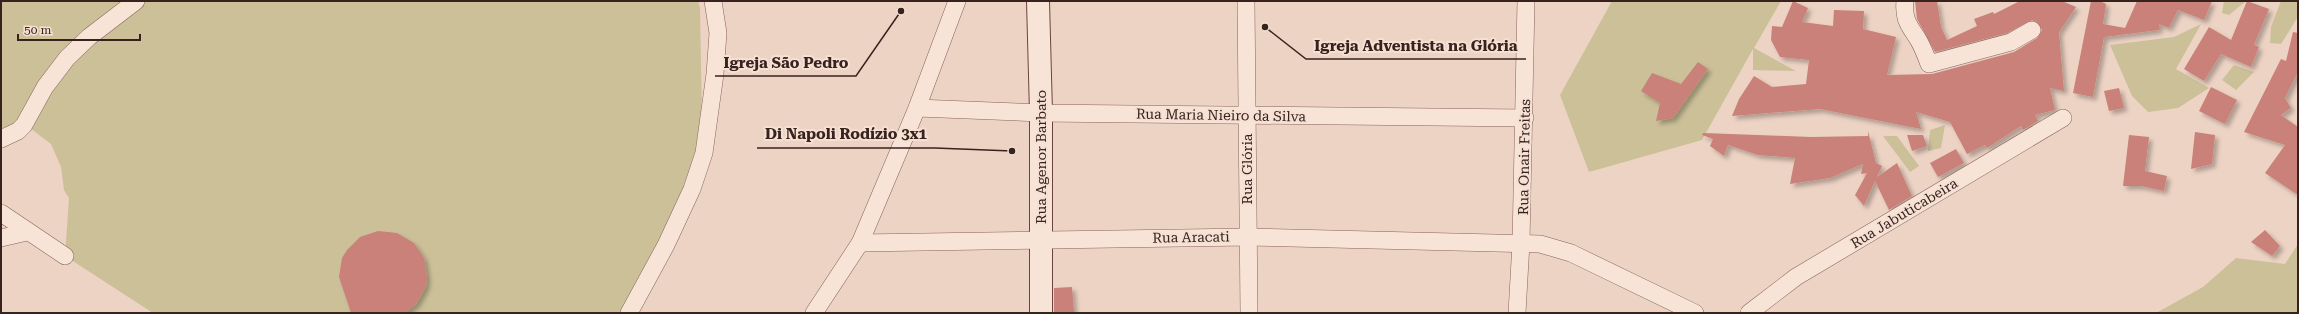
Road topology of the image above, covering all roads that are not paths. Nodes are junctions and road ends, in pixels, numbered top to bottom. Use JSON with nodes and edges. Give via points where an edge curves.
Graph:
{"nodes":[{"id":1,"x":136,"y":1,"type":"edge"},
{"id":2,"x":713,"y":1,"type":"edge"},
{"id":3,"x":957,"y":1,"type":"edge"},
{"id":4,"x":1038,"y":1,"type":"edge"},
{"id":5,"x":1246,"y":1,"type":"edge"},
{"id":6,"x":1526,"y":1,"type":"edge"},
{"id":7,"x":1905,"y":1,"type":"edge"},
{"id":8,"x":2032,"y":30,"type":"dead end"},
{"id":9,"x":917,"y":108,"type":"junction"},
{"id":10,"x":1041,"y":113,"type":"junction"},
{"id":11,"x":1246,"y":115,"type":"junction"},
{"id":12,"x":1525,"y":118,"type":"junction"},
{"id":13,"x":2063,"y":118,"type":"dead end"},
{"id":14,"x":1,"y":139,"type":"edge"},
{"id":15,"x":1,"y":205,"type":"edge"},
{"id":16,"x":6,"y":217,"type":"edge"},
{"id":17,"x":27,"y":232,"type":"junction"},
{"id":18,"x":1247,"y":237,"type":"junction"},
{"id":19,"x":1,"y":238,"type":"edge"},
{"id":20,"x":1042,"y":239,"type":"junction"},
{"id":21,"x":860,"y":243,"type":"junction"},
{"id":22,"x":1521,"y":243,"type":"junction"},
{"id":23,"x":66,"y":256,"type":"dead end"},
{"id":24,"x":629,"y":313,"type":"edge"},
{"id":25,"x":814,"y":313,"type":"edge"},
{"id":26,"x":1041,"y":313,"type":"edge"},
{"id":27,"x":1249,"y":313,"type":"edge"},
{"id":28,"x":1517,"y":313,"type":"edge"},
{"id":29,"x":1695,"y":313,"type":"edge"},
{"id":30,"x":1749,"y":313,"type":"edge"}],
"edges":[{"from":1,"to":14,"type":"street","via":[[79,45],[55,72],[24,125],[18,131]]},
{"from":2,"to":24,"type":"street","via":[[718,33],[704,153],[692,189],[666,245]]},
{"from":3,"to":9,"type":"street"},
{"from":4,"to":10,"type":"street","name":"Rua Agenor Barbato"},
{"from":5,"to":11,"type":"street","name":"Rua Glória"},
{"from":6,"to":12,"type":"street","name":"Rua Onair Freitas"},
{"from":7,"to":8,"type":"street","via":[[1904,11],[1910,30],[1919,40],[1929,64],[2011,42]]},
{"from":9,"to":10,"type":"street","name":"Rua Maria Nieiro da Silva"},
{"from":9,"to":21,"type":"street"},
{"from":10,"to":11,"type":"street","name":"Rua Maria Nieiro da Silva"},
{"from":10,"to":20,"type":"street","name":"Rua Agenor Barbato"},
{"from":11,"to":12,"type":"street","name":"Rua Maria Nieiro da Silva"},
{"from":11,"to":18,"type":"street","name":"Rua Glória"},
{"from":12,"to":22,"type":"street","name":"Rua Onair Freitas"},
{"from":13,"to":30,"type":"street","name":"Rua Jabuticabeira","via":[[1796,277]]},
{"from":15,"to":16,"type":"street"},
{"from":16,"to":17,"type":"street"},
{"from":17,"to":19,"type":"street"},
{"from":17,"to":23,"type":"street"},
{"from":18,"to":20,"type":"street","name":"Rua Aracati"},
{"from":18,"to":22,"type":"street","name":"Rua Aracati"},
{"from":18,"to":27,"type":"street","name":"Rua Glória"},
{"from":20,"to":21,"type":"street","name":"Rua Aracati"},
{"from":20,"to":26,"type":"street","name":"Rua Agenor Barbato"},
{"from":21,"to":25,"type":"street"},
{"from":22,"to":28,"type":"street","name":"Rua Onair Freitas"},
{"from":22,"to":29,"type":"street","name":"Rua Aracati","via":[[1557,247]]}]}
